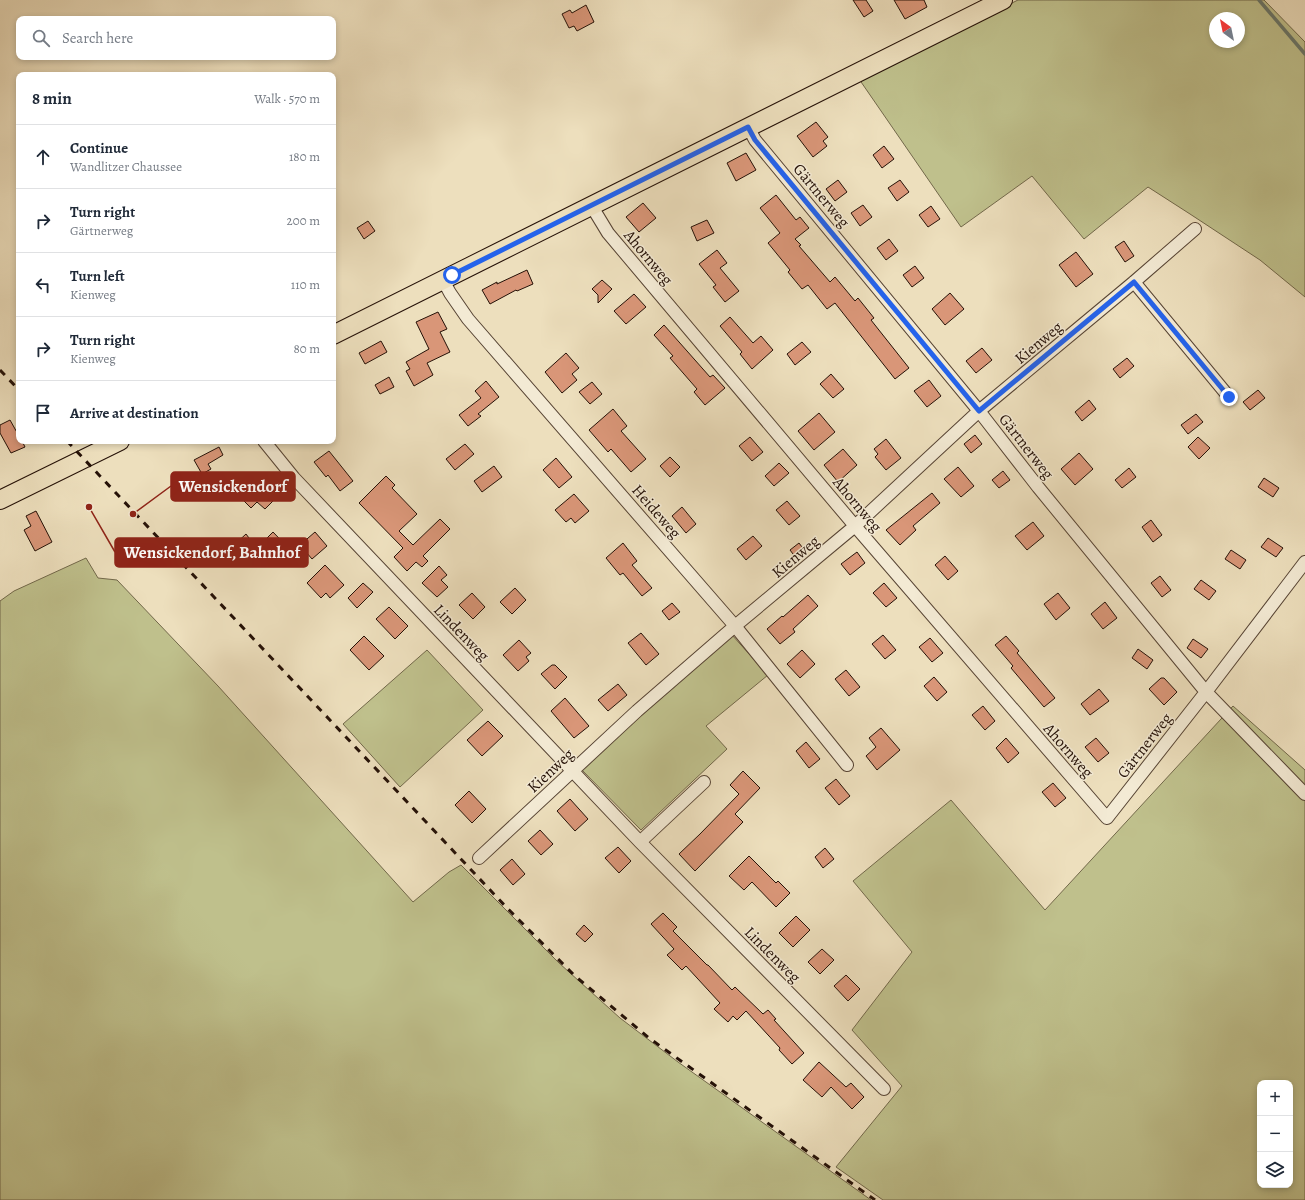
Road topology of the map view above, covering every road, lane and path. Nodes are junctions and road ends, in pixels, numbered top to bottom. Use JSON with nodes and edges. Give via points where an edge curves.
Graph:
{"nodes":[{"id":1,"x":1003,"y":0,"type":"edge"},
{"id":2,"x":748,"y":127,"type":"junction"},
{"id":3,"x":591,"y":205,"type":"junction"},
{"id":4,"x":1195,"y":229,"type":"dead end"},
{"id":5,"x":443,"y":280,"type":"junction"},
{"id":6,"x":1134,"y":282,"type":"junction"},
{"id":7,"x":336,"y":334,"type":"edge"},
{"id":8,"x":1229,"y":397,"type":"dead end"},
{"id":9,"x":979,"y":411,"type":"junction"},
{"id":10,"x":114,"y":444,"type":"edge"},
{"id":11,"x":266,"y":444,"type":"edge"},
{"id":12,"x":0,"y":500,"type":"edge"},
{"id":13,"x":856,"y":526,"type":"junction"},
{"id":14,"x":1305,"y":562,"type":"edge"},
{"id":15,"x":735,"y":626,"type":"junction"},
{"id":16,"x":1206,"y":692,"type":"junction"},
{"id":17,"x":847,"y":765,"type":"dead end"},
{"id":18,"x":572,"y":771,"type":"junction"},
{"id":19,"x":704,"y":782,"type":"dead end"},
{"id":20,"x":1305,"y":794,"type":"edge"},
{"id":21,"x":1108,"y":818,"type":"joint"},
{"id":22,"x":640,"y":842,"type":"junction"},
{"id":23,"x":479,"y":858,"type":"dead end"},
{"id":24,"x":884,"y":1089,"type":"dead end"}],
"edges":[{"from":1,"to":2,"type":"main road"},
{"from":2,"to":3,"type":"main road"},
{"from":2,"to":9,"type":"street","name":"Gärtnerweg","via":[[755,140]]},
{"from":3,"to":5,"type":"main road"},
{"from":3,"to":13,"type":"street","name":"Ahornweg","via":[[608,233]]},
{"from":4,"to":6,"type":"street","name":"Kienweg"},
{"from":5,"to":7,"type":"main road"},
{"from":5,"to":15,"type":"street","name":"Heideweg","via":[[468,319]]},
{"from":6,"to":8,"type":"street"},
{"from":6,"to":9,"type":"street","name":"Kienweg"},
{"from":9,"to":13,"type":"street","name":"Kienweg"},
{"from":9,"to":16,"type":"street","name":"Gärtnerweg"},
{"from":10,"to":12,"type":"main road"},
{"from":11,"to":18,"type":"street","name":"Lindenweg","via":[[294,478]]},
{"from":13,"to":15,"type":"street","name":"Kienweg"},
{"from":13,"to":21,"type":"street","name":"Ahornweg"},
{"from":14,"to":16,"type":"street","name":"Gärtnerweg"},
{"from":15,"to":17,"type":"street","name":"Heideweg"},
{"from":15,"to":18,"type":"street","name":"Kienweg"},
{"from":16,"to":20,"type":"street","name":"Gärtnerweg"},
{"from":16,"to":21,"type":"street","name":"Gärtnerweg"},
{"from":18,"to":22,"type":"street","name":"Lindenweg"},
{"from":18,"to":23,"type":"street","name":"Kienweg"},
{"from":19,"to":22,"type":"street"},
{"from":22,"to":24,"type":"street","name":"Lindenweg"}]}
